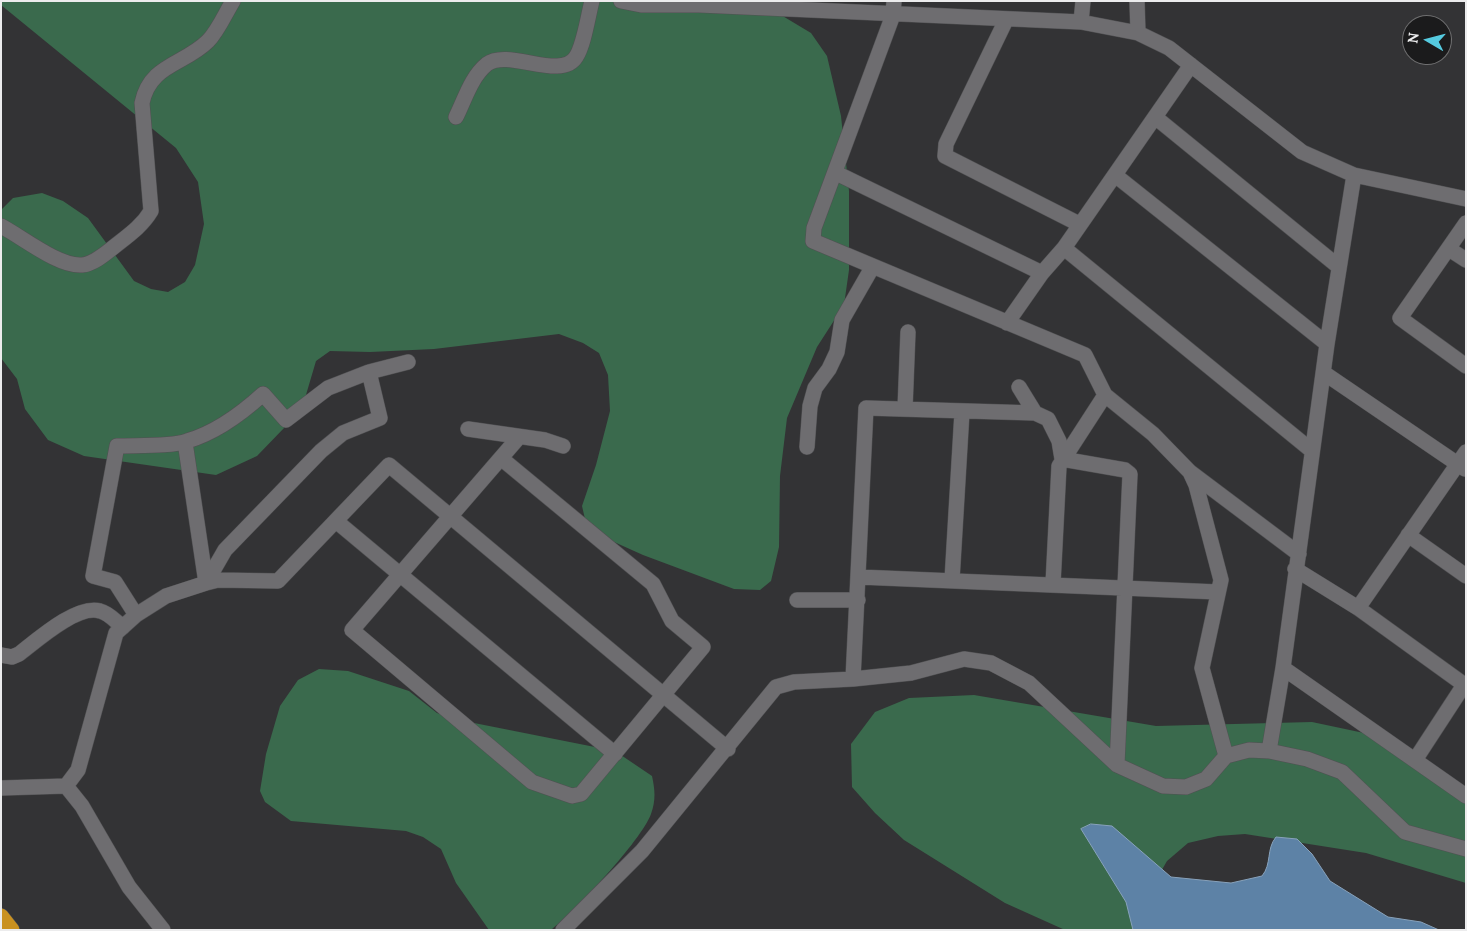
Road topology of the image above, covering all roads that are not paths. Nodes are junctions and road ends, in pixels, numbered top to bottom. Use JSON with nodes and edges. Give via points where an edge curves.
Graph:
{"nodes":[{"id":1,"x":233,"y":1,"type":"edge"},
{"id":2,"x":592,"y":1,"type":"edge"},
{"id":3,"x":621,"y":1,"type":"edge"},
{"id":4,"x":1083,"y":1,"type":"edge"},
{"id":5,"x":1138,"y":1,"type":"edge"},
{"id":6,"x":642,"y":3,"type":"edge"},
{"id":7,"x":893,"y":8,"type":"edge"},
{"id":8,"x":1006,"y":20,"type":"junction"},
{"id":9,"x":1081,"y":22,"type":"junction"},
{"id":10,"x":1138,"y":33,"type":"junction"},
{"id":11,"x":1192,"y":65,"type":"junction"},
{"id":12,"x":456,"y":117,"type":"dead end"},
{"id":13,"x":1155,"y":117,"type":"junction"},
{"id":14,"x":836,"y":173,"type":"junction"},
{"id":15,"x":1115,"y":175,"type":"junction"},
{"id":16,"x":1354,"y":175,"type":"junction"},
{"id":17,"x":1466,"y":199,"type":"edge"},
{"id":18,"x":1466,"y":223,"type":"edge"},
{"id":19,"x":1079,"y":224,"type":"junction"},
{"id":20,"x":1,"y":226,"type":"edge"},
{"id":21,"x":1064,"y":248,"type":"junction"},
{"id":22,"x":1450,"y":249,"type":"junction"},
{"id":23,"x":1466,"y":260,"type":"edge"},
{"id":24,"x":872,"y":266,"type":"junction"},
{"id":25,"x":1339,"y":267,"type":"junction"},
{"id":26,"x":1042,"y":273,"type":"junction"},
{"id":27,"x":1007,"y":324,"type":"junction"},
{"id":28,"x":908,"y":332,"type":"dead end"},
{"id":29,"x":1326,"y":344,"type":"junction"},
{"id":30,"x":408,"y":362,"type":"dead end"},
{"id":31,"x":1466,"y":366,"type":"edge"},
{"id":32,"x":369,"y":372,"type":"junction"},
{"id":33,"x":1324,"y":373,"type":"junction"},
{"id":34,"x":1019,"y":387,"type":"dead end"},
{"id":35,"x":1105,"y":395,"type":"junction"},
{"id":36,"x":905,"y":409,"type":"junction"},
{"id":37,"x":962,"y":412,"type":"junction"},
{"id":38,"x":1035,"y":413,"type":"junction"},
{"id":39,"x":468,"y":429,"type":"dead end"},
{"id":40,"x":519,"y":437,"type":"junction"},
{"id":41,"x":185,"y":442,"type":"junction"},
{"id":42,"x":564,"y":446,"type":"dead end"},
{"id":43,"x":807,"y":447,"type":"dead end"},
{"id":44,"x":1311,"y":450,"type":"junction"},
{"id":45,"x":502,"y":459,"type":"junction"},
{"id":46,"x":1062,"y":459,"type":"junction"},
{"id":47,"x":1463,"y":462,"type":"edge"},
{"id":48,"x":1190,"y":472,"type":"junction"},
{"id":49,"x":451,"y":517,"type":"junction"},
{"id":50,"x":336,"y":521,"type":"junction"},
{"id":51,"x":1408,"y":535,"type":"junction"},
{"id":52,"x":1297,"y":561,"type":"junction"},
{"id":53,"x":399,"y":574,"type":"junction"},
{"id":54,"x":1466,"y":576,"type":"edge"},
{"id":55,"x":859,"y":577,"type":"junction"},
{"id":56,"x":952,"y":580,"type":"junction"},
{"id":57,"x":206,"y":583,"type":"junction"},
{"id":58,"x":1053,"y":584,"type":"junction"},
{"id":59,"x":1125,"y":589,"type":"junction"},
{"id":60,"x":1218,"y":592,"type":"junction"},
{"id":61,"x":797,"y":600,"type":"dead end"},
{"id":62,"x":858,"y":600,"type":"junction"},
{"id":63,"x":1358,"y":608,"type":"junction"},
{"id":64,"x":136,"y":615,"type":"junction"},
{"id":65,"x":123,"y":627,"type":"junction"},
{"id":66,"x":1,"y":655,"type":"edge"},
{"id":67,"x":1283,"y":668,"type":"junction"},
{"id":68,"x":853,"y":679,"type":"junction"},
{"id":69,"x":1465,"y":685,"type":"edge"},
{"id":70,"x":664,"y":694,"type":"junction"},
{"id":71,"x":728,"y":749,"type":"junction"},
{"id":72,"x":1269,"y":751,"type":"junction"},
{"id":73,"x":614,"y":754,"type":"junction"},
{"id":74,"x":1226,"y":756,"type":"junction"},
{"id":75,"x":1415,"y":760,"type":"junction"},
{"id":76,"x":1117,"y":765,"type":"junction"},
{"id":77,"x":66,"y":786,"type":"junction"},
{"id":78,"x":1,"y":788,"type":"edge"},
{"id":79,"x":1466,"y":796,"type":"edge"},
{"id":80,"x":1466,"y":849,"type":"edge"},
{"id":81,"x":1,"y":916,"type":"edge"},
{"id":82,"x":12,"y":930,"type":"edge"},
{"id":83,"x":163,"y":930,"type":"edge"},
{"id":84,"x":563,"y":930,"type":"edge"}],
"edges":[{"from":1,"to":20,"type":"street","via":[[208,41],[156,76],[145,89],[142,103],[151,211],[142,224],[104,254],[83,265],[56,258]]},
{"from":2,"to":12,"type":"street","via":[[577,56],[570,64],[556,66],[501,60],[489,63],[476,76]]},
{"from":3,"to":6,"type":"street"},
{"from":4,"to":9,"type":"street"},
{"from":5,"to":10,"type":"street"},
{"from":6,"to":7,"type":"street"},
{"from":7,"to":8,"type":"street"},
{"from":7,"to":14,"type":"street"},
{"from":8,"to":9,"type":"street"},
{"from":8,"to":19,"type":"street","via":[[946,144],[945,156]]},
{"from":9,"to":10,"type":"street"},
{"from":10,"to":11,"type":"street","via":[[1169,48]]},
{"from":11,"to":13,"type":"street"},
{"from":11,"to":16,"type":"street","via":[[1302,152]]},
{"from":13,"to":15,"type":"street"},
{"from":13,"to":25,"type":"street"},
{"from":14,"to":24,"type":"street","via":[[814,228],[813,241]]},
{"from":14,"to":26,"type":"street"},
{"from":15,"to":19,"type":"street"},
{"from":15,"to":29,"type":"street"},
{"from":16,"to":17,"type":"street"},
{"from":16,"to":25,"type":"street"},
{"from":18,"to":22,"type":"street"},
{"from":19,"to":21,"type":"street"},
{"from":21,"to":26,"type":"street"},
{"from":21,"to":44,"type":"street"},
{"from":22,"to":23,"type":"street"},
{"from":22,"to":31,"type":"street","via":[[1400,318]]},
{"from":24,"to":27,"type":"street"},
{"from":24,"to":43,"type":"street","via":[[842,320],[837,352],[815,388],[810,406]]},
{"from":25,"to":29,"type":"street"},
{"from":26,"to":27,"type":"street"},
{"from":27,"to":35,"type":"street","via":[[1085,355]]},
{"from":28,"to":36,"type":"street"},
{"from":29,"to":33,"type":"street"},
{"from":30,"to":32,"type":"street"},
{"from":32,"to":41,"type":"street","via":[[328,388],[286,420],[263,394],[245,410]]},
{"from":32,"to":57,"type":"street","via":[[380,418],[343,433],[321,451],[225,550]]},
{"from":33,"to":44,"type":"street"},
{"from":33,"to":47,"type":"street"},
{"from":34,"to":38,"type":"street"},
{"from":35,"to":46,"type":"street"},
{"from":35,"to":48,"type":"street","via":[[1153,434]]},
{"from":36,"to":37,"type":"street"},
{"from":36,"to":55,"type":"street","via":[[866,408]]},
{"from":37,"to":38,"type":"street"},
{"from":37,"to":56,"type":"street"},
{"from":38,"to":46,"type":"street","via":[[1048,419],[1059,441]]},
{"from":39,"to":40,"type":"street"},
{"from":40,"to":42,"type":"street"},
{"from":40,"to":45,"type":"street"},
{"from":41,"to":57,"type":"street"},
{"from":41,"to":64,"type":"street","via":[[116,446],[93,576],[115,582]]},
{"from":44,"to":52,"type":"street"},
{"from":45,"to":49,"type":"street"},
{"from":45,"to":70,"type":"street","via":[[653,584],[672,621],[703,647]]},
{"from":46,"to":58,"type":"street"},
{"from":46,"to":59,"type":"street","via":[[1125,470],[1130,474]]},
{"from":47,"to":51,"type":"street"},
{"from":48,"to":52,"type":"street"},
{"from":48,"to":60,"type":"street","via":[[1220,580]]},
{"from":49,"to":50,"type":"street","via":[[389,464]]},
{"from":49,"to":53,"type":"street"},
{"from":49,"to":70,"type":"street"},
{"from":50,"to":53,"type":"street"},
{"from":50,"to":57,"type":"street","via":[[278,581],[218,580]]},
{"from":51,"to":54,"type":"street"},
{"from":51,"to":63,"type":"street"},
{"from":52,"to":63,"type":"street"},
{"from":52,"to":67,"type":"street"},
{"from":53,"to":73,"type":"street"},
{"from":53,"to":73,"type":"street","via":[[352,630],[426,694],[532,782],[572,796],[580,794]]},
{"from":55,"to":56,"type":"street"},
{"from":55,"to":62,"type":"street"},
{"from":56,"to":58,"type":"street"},
{"from":57,"to":64,"type":"street","via":[[166,596]]},
{"from":58,"to":59,"type":"street"},
{"from":59,"to":60,"type":"street"},
{"from":59,"to":76,"type":"street"},
{"from":60,"to":74,"type":"street","via":[[1202,668]]},
{"from":61,"to":62,"type":"street"},
{"from":62,"to":68,"type":"street"},
{"from":63,"to":69,"type":"street"},
{"from":64,"to":65,"type":"street"},
{"from":65,"to":66,"type":"street","via":[[100,611],[86,611],[62,623],[19,654],[12,657]]},
{"from":65,"to":77,"type":"street","via":[[116,633],[78,770]]},
{"from":67,"to":72,"type":"street"},
{"from":67,"to":75,"type":"street"},
{"from":68,"to":71,"type":"street","via":[[794,682],[776,687]]},
{"from":68,"to":76,"type":"street","via":[[911,673],[964,659],[991,663],[1029,683]]},
{"from":69,"to":75,"type":"street"},
{"from":70,"to":71,"type":"street"},
{"from":70,"to":73,"type":"street"},
{"from":71,"to":84,"type":"street","via":[[642,851]]},
{"from":72,"to":74,"type":"street","via":[[1249,750]]},
{"from":72,"to":80,"type":"street","via":[[1307,758],[1342,772],[1405,832]]},
{"from":74,"to":76,"type":"street","via":[[1206,779],[1186,787],[1163,786]]},
{"from":75,"to":79,"type":"street"},
{"from":77,"to":78,"type":"street"},
{"from":77,"to":83,"type":"street","via":[[82,806],[129,887]]},
{"from":81,"to":82,"type":"highway"}]}
